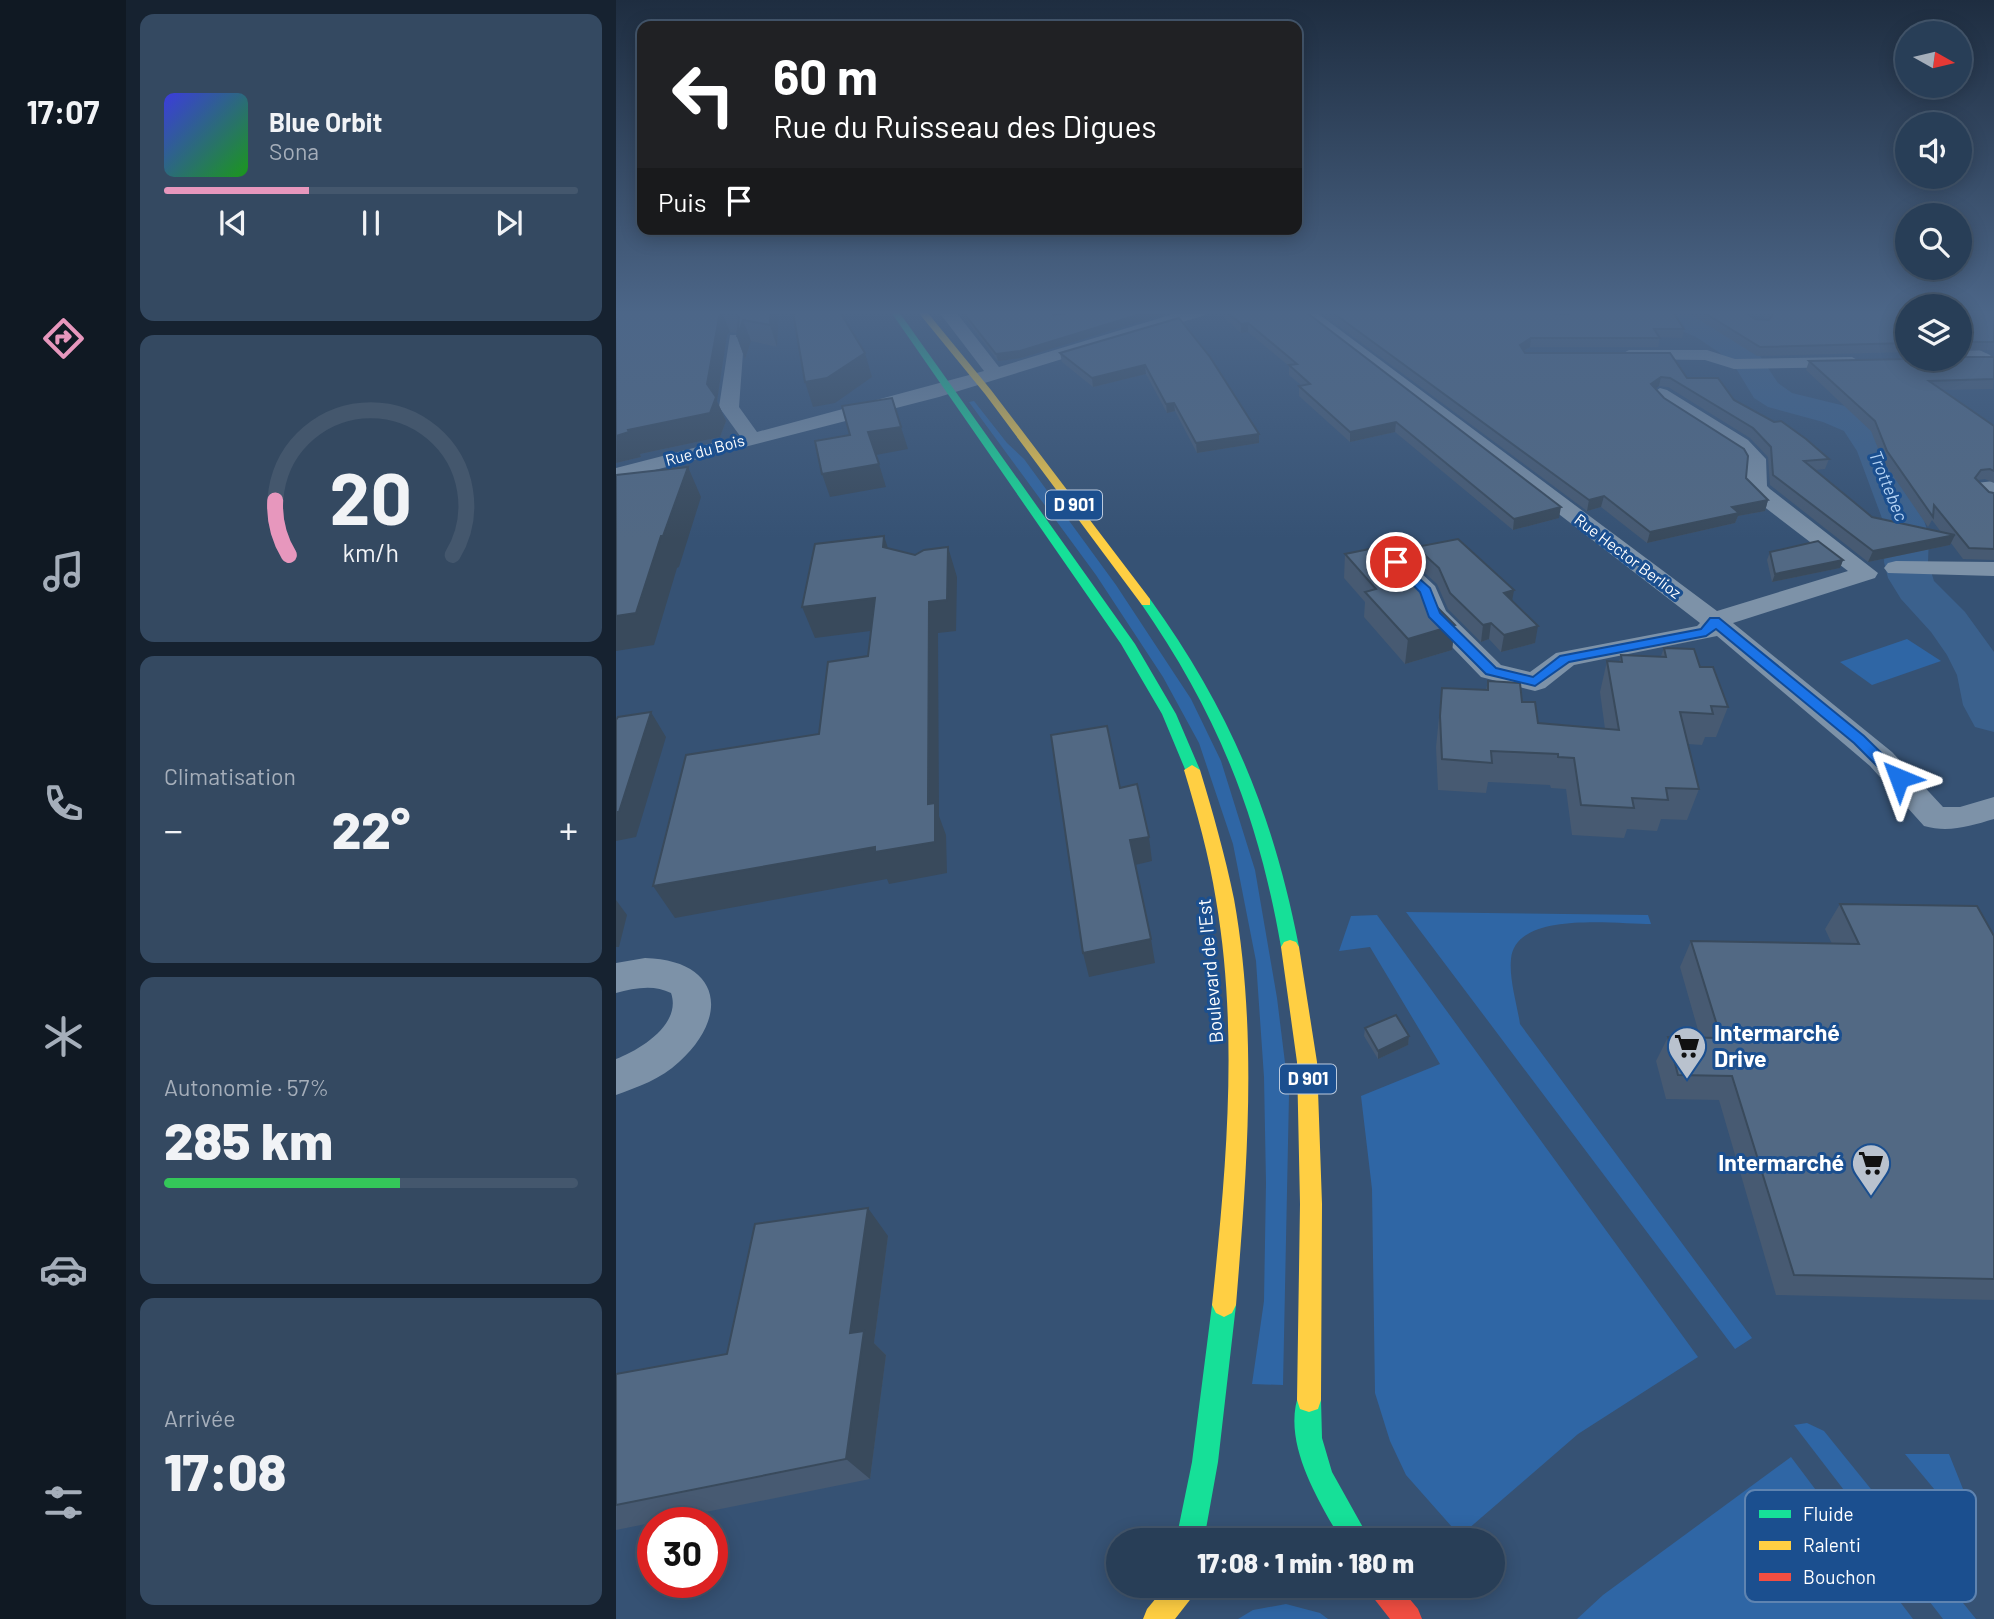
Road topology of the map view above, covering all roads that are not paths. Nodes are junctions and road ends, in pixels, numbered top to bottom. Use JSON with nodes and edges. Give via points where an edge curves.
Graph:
{"nodes":[{"id":1,"x":731,"y":388,"type":"edge"},
{"id":2,"x":946,"y":388,"type":"joint"},
{"id":3,"x":984,"y":388,"type":"edge"},
{"id":4,"x":1404,"y":388,"type":"edge"},
{"id":5,"x":1660,"y":394,"type":"edge"},
{"id":6,"x":751,"y":438,"type":"junction"},
{"id":7,"x":616,"y":474,"type":"edge"},
{"id":8,"x":1396,"y":562,"type":"edge"},
{"id":9,"x":1906,"y":568,"type":"dead end"},
{"id":10,"x":1994,"y":569,"type":"edge"},
{"id":11,"x":1715,"y":621,"type":"junction"},
{"id":12,"x":1994,"y":808,"type":"edge"},
{"id":13,"x":616,"y":978,"type":"edge"},
{"id":14,"x":616,"y":1077,"type":"edge"},
{"id":15,"x":1192,"y":1528,"type":"edge"},
{"id":16,"x":1349,"y":1528,"type":"edge"},
{"id":17,"x":1172,"y":1598,"type":"edge"},
{"id":18,"x":1394,"y":1598,"type":"edge"},
{"id":19,"x":1157,"y":1619,"type":"edge"},
{"id":20,"x":1408,"y":1619,"type":"edge"}],
"edges":[{"from":1,"to":6,"type":"street","via":[[729,407]]},
{"from":2,"to":6,"type":"street","name":"Rue du Bois"},
{"from":2,"to":15,"type":"main road","name":"Boulevard de l'Est","number":"D 901","via":[[1118,628],[1154,686],[1199,790],[1228,903],[1239,1068],[1237,1159],[1210,1431]]},
{"from":3,"to":16,"type":"main road","number":"D 901","via":[[1169,632],[1250,787],[1283,902],[1307,1062],[1309,1438],[1320,1477]]},
{"from":4,"to":11,"type":"street","name":"Rue Hector Berlioz"},
{"from":5,"to":11,"type":"street","via":[[1749,450],[1758,466],[1756,487],[1762,494],[1866,573]]},
{"from":6,"to":7,"type":"street","name":"Rue du Bois"},
{"from":8,"to":11,"type":"street","via":[[1426,591],[1434,614],[1491,671],[1535,682],[1565,659],[1706,632]]},
{"from":9,"to":10,"type":"street"},
{"from":11,"to":12,"type":"street","name":"Rue Hector Berlioz","via":[[1881,759],[1935,818],[1960,818]]},
{"from":13,"to":14,"type":"street","via":[[666,972],[680,978],[692,1002],[676,1040],[634,1072]]},
{"from":17,"to":19,"type":"main road"},
{"from":18,"to":20,"type":"main road"}]}
